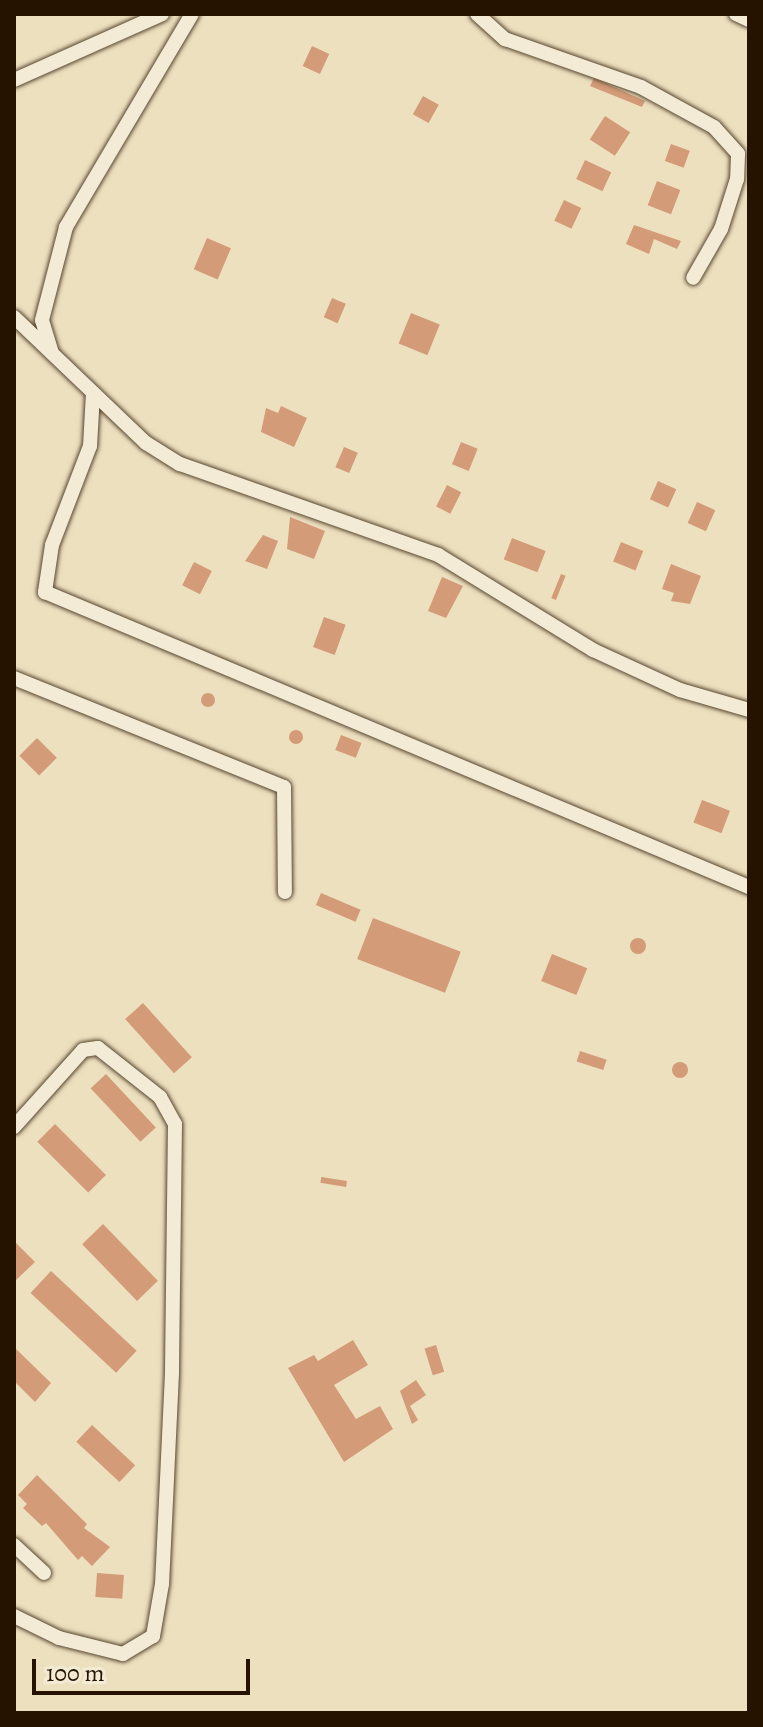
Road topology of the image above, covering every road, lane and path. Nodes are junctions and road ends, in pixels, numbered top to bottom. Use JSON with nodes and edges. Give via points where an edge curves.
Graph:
{"nodes":[{"id":1,"x":162,"y":14,"type":"edge"},
{"id":2,"x":192,"y":14,"type":"edge"},
{"id":3,"x":477,"y":14,"type":"edge"},
{"id":4,"x":736,"y":14,"type":"edge"},
{"id":5,"x":749,"y":20,"type":"edge"},
{"id":6,"x":14,"y":80,"type":"edge"},
{"id":7,"x":693,"y":278,"type":"dead end"},
{"id":8,"x":14,"y":317,"type":"edge"},
{"id":9,"x":54,"y":357,"type":"junction"},
{"id":10,"x":93,"y":393,"type":"junction"},
{"id":11,"x":14,"y":678,"type":"edge"},
{"id":12,"x":749,"y":710,"type":"edge"},
{"id":13,"x":749,"y":887,"type":"edge"},
{"id":14,"x":285,"y":892,"type":"dead end"},
{"id":15,"x":14,"y":1127,"type":"edge"},
{"id":16,"x":14,"y":1545,"type":"edge"},
{"id":17,"x":44,"y":1573,"type":"dead end"},
{"id":18,"x":14,"y":1616,"type":"edge"}],
"edges":[{"from":1,"to":6,"type":"street"},
{"from":2,"to":9,"type":"street","via":[[66,227],[42,320]]},
{"from":3,"to":7,"type":"street","via":[[505,39],[641,87],[714,127],[738,154],[737,179],[721,229]]},
{"from":4,"to":5,"type":"street"},
{"from":8,"to":9,"type":"street"},
{"from":9,"to":10,"type":"street"},
{"from":10,"to":12,"type":"street","via":[[146,443],[180,464],[438,555],[593,650],[680,690]]},
{"from":10,"to":13,"type":"street","via":[[90,446],[52,545],[45,592]]},
{"from":11,"to":14,"type":"street","via":[[284,787]]},
{"from":15,"to":18,"type":"street","via":[[83,1050],[98,1048],[160,1097],[175,1124],[170,1403],[162,1584],[153,1636],[123,1654],[59,1638]]},
{"from":16,"to":17,"type":"street"}]}
